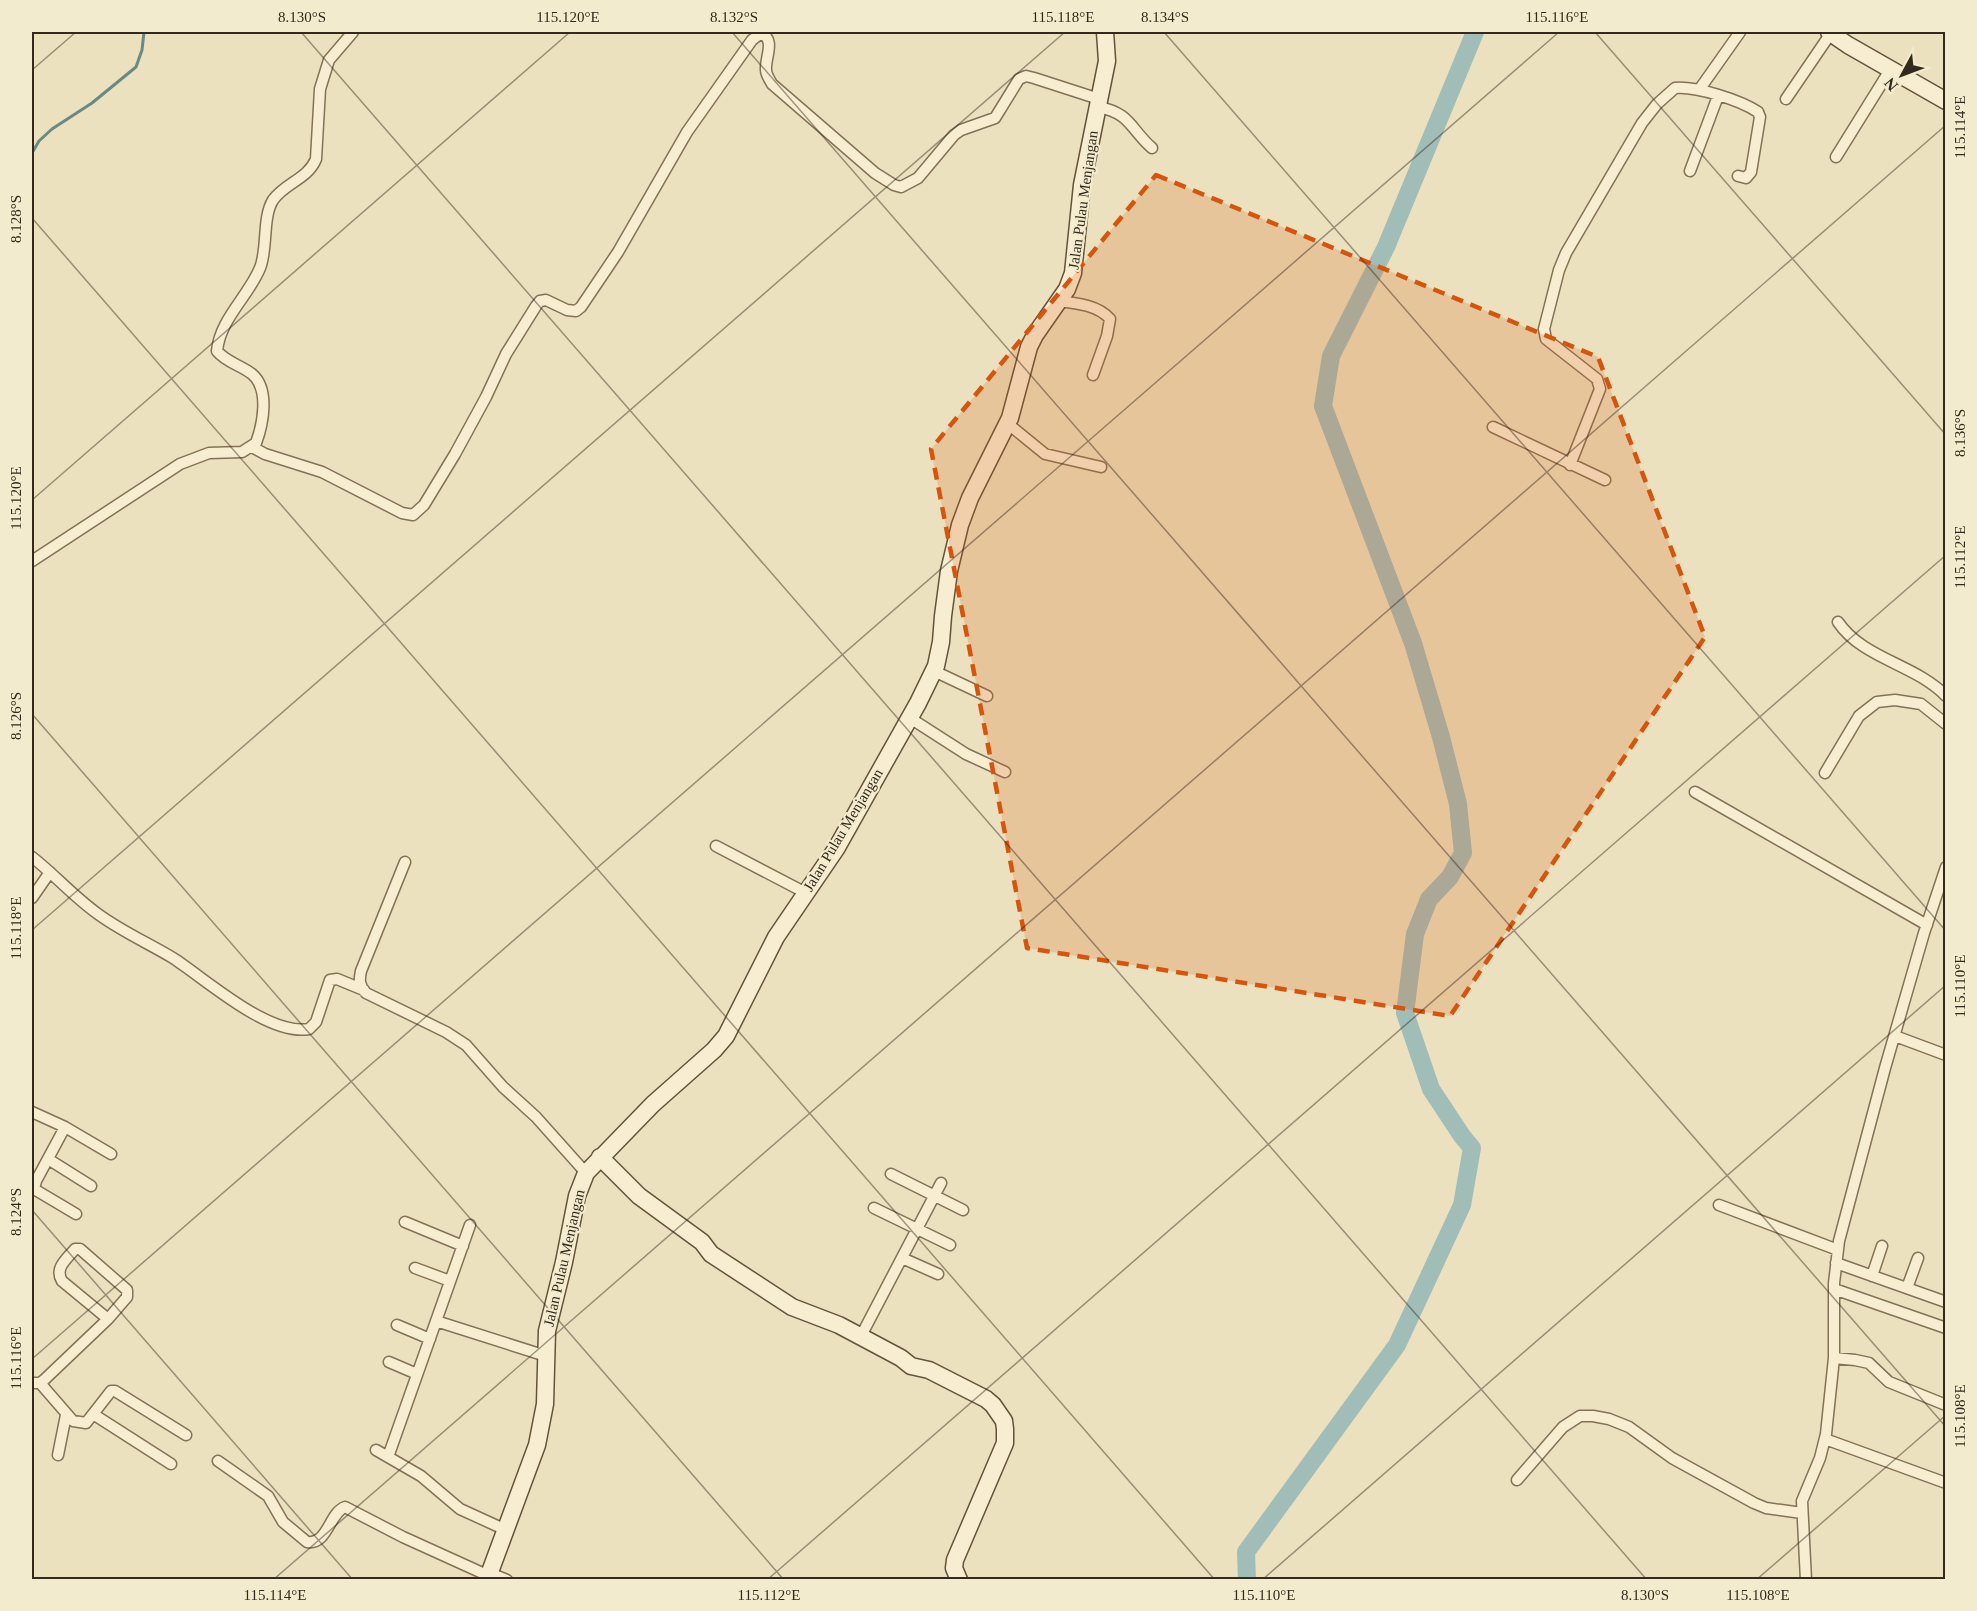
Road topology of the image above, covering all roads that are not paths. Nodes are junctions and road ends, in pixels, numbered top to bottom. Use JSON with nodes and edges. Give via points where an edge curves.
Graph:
{"nodes":[{"id":1,"x":352,"y":32,"type":"edge"},
{"id":2,"x":1105,"y":32,"type":"edge"},
{"id":3,"x":1740,"y":32,"type":"edge"},
{"id":4,"x":1830,"y":32,"type":"edge"},
{"id":5,"x":1890,"y":70,"type":"junction"},
{"id":6,"x":1699,"y":90,"type":"junction"},
{"id":7,"x":1718,"y":96,"type":"junction"},
{"id":8,"x":1786,"y":99,"type":"dead end"},
{"id":9,"x":1946,"y":101,"type":"edge"},
{"id":10,"x":1098,"y":103,"type":"junction"},
{"id":11,"x":1152,"y":148,"type":"dead end"},
{"id":12,"x":1836,"y":157,"type":"dead end"},
{"id":13,"x":1690,"y":171,"type":"dead end"},
{"id":14,"x":1738,"y":176,"type":"dead end"},
{"id":15,"x":1058,"y":301,"type":"junction"},
{"id":16,"x":1093,"y":375,"type":"dead end"},
{"id":17,"x":1007,"y":423,"type":"junction"},
{"id":18,"x":1492,"y":427,"type":"dead end"},
{"id":19,"x":252,"y":447,"type":"junction"},
{"id":20,"x":1570,"y":465,"type":"junction"},
{"id":21,"x":1101,"y":467,"type":"dead end"},
{"id":22,"x":1605,"y":480,"type":"dead end"},
{"id":23,"x":32,"y":561,"type":"edge"},
{"id":24,"x":1838,"y":622,"type":"dead end"},
{"id":25,"x":934,"y":671,"type":"junction"},
{"id":26,"x":987,"y":696,"type":"dead end"},
{"id":27,"x":1946,"y":696,"type":"edge"},
{"id":28,"x":910,"y":718,"type":"junction"},
{"id":29,"x":1946,"y":724,"type":"edge"},
{"id":30,"x":1005,"y":772,"type":"dead end"},
{"id":31,"x":1825,"y":773,"type":"dead end"},
{"id":32,"x":1695,"y":792,"type":"dead end"},
{"id":33,"x":716,"y":846,"type":"dead end"},
{"id":34,"x":32,"y":857,"type":"edge"},
{"id":35,"x":405,"y":862,"type":"dead end"},
{"id":36,"x":1946,"y":867,"type":"edge"},
{"id":37,"x":50,"y":872,"type":"junction"},
{"id":38,"x":806,"y":893,"type":"junction"},
{"id":39,"x":32,"y":898,"type":"edge"},
{"id":40,"x":1927,"y":925,"type":"junction"},
{"id":41,"x":364,"y":990,"type":"junction"},
{"id":42,"x":1895,"y":1036,"type":"junction"},
{"id":43,"x":1946,"y":1055,"type":"edge"},
{"id":44,"x":32,"y":1112,"type":"edge"},
{"id":45,"x":65,"y":1127,"type":"junction"},
{"id":46,"x":111,"y":1154,"type":"dead end"},
{"id":47,"x":600,"y":1157,"type":"junction"},
{"id":48,"x":48,"y":1159,"type":"junction"},
{"id":49,"x":586,"y":1173,"type":"junction"},
{"id":50,"x":891,"y":1174,"type":"dead end"},
{"id":51,"x":941,"y":1183,"type":"dead end"},
{"id":52,"x":91,"y":1186,"type":"dead end"},
{"id":53,"x":935,"y":1196,"type":"junction"},
{"id":54,"x":1719,"y":1205,"type":"dead end"},
{"id":55,"x":874,"y":1208,"type":"dead end"},
{"id":56,"x":963,"y":1210,"type":"dead end"},
{"id":57,"x":76,"y":1214,"type":"dead end"},
{"id":58,"x":405,"y":1222,"type":"dead end"},
{"id":59,"x":470,"y":1225,"type":"dead end"},
{"id":60,"x":917,"y":1228,"type":"junction"},
{"id":61,"x":951,"y":1245,"type":"dead end"},
{"id":62,"x":463,"y":1246,"type":"junction"},
{"id":63,"x":1882,"y":1246,"type":"dead end"},
{"id":64,"x":1838,"y":1250,"type":"junction"},
{"id":65,"x":902,"y":1258,"type":"junction"},
{"id":66,"x":1918,"y":1258,"type":"dead end"},
{"id":67,"x":1836,"y":1263,"type":"junction"},
{"id":68,"x":415,"y":1268,"type":"dead end"},
{"id":69,"x":938,"y":1274,"type":"dead end"},
{"id":70,"x":1872,"y":1276,"type":"junction"},
{"id":71,"x":450,"y":1281,"type":"junction"},
{"id":72,"x":1907,"y":1288,"type":"junction"},
{"id":73,"x":1834,"y":1289,"type":"junction"},
{"id":74,"x":1945,"y":1299,"type":"edge"},
{"id":75,"x":108,"y":1319,"type":"junction"},
{"id":76,"x":436,"y":1321,"type":"junction"},
{"id":77,"x":397,"y":1325,"type":"dead end"},
{"id":78,"x":1946,"y":1328,"type":"edge"},
{"id":79,"x":861,"y":1336,"type":"junction"},
{"id":80,"x":430,"y":1339,"type":"junction"},
{"id":81,"x":546,"y":1356,"type":"junction"},
{"id":82,"x":1834,"y":1358,"type":"junction"},
{"id":83,"x":388,"y":1362,"type":"dead end"},
{"id":84,"x":417,"y":1374,"type":"junction"},
{"id":85,"x":36,"y":1383,"type":"edge"},
{"id":86,"x":1946,"y":1405,"type":"edge"},
{"id":87,"x":93,"y":1414,"type":"junction"},
{"id":88,"x":66,"y":1415,"type":"junction"},
{"id":89,"x":186,"y":1435,"type":"dead end"},
{"id":90,"x":1825,"y":1439,"type":"junction"},
{"id":91,"x":376,"y":1450,"type":"dead end"},
{"id":92,"x":58,"y":1455,"type":"dead end"},
{"id":93,"x":388,"y":1457,"type":"junction"},
{"id":94,"x":218,"y":1461,"type":"dead end"},
{"id":95,"x":171,"y":1464,"type":"dead end"},
{"id":96,"x":1517,"y":1480,"type":"dead end"},
{"id":97,"x":1946,"y":1483,"type":"edge"},
{"id":98,"x":1802,"y":1513,"type":"junction"},
{"id":99,"x":506,"y":1530,"type":"junction"},
{"id":100,"x":489,"y":1576,"type":"edge"},
{"id":101,"x":507,"y":1580,"type":"edge"},
{"id":102,"x":959,"y":1580,"type":"edge"},
{"id":103,"x":1806,"y":1580,"type":"edge"}],
"edges":[{"from":1,"to":19,"type":"street","via":[[329,60],[320,89],[316,159],[312,168],[275,198],[269,208],[260,268],[218,342],[217,351],[222,357],[258,380],[262,417]]},
{"from":2,"to":10,"type":"street","name":"Jalan Pulau Menjangan","via":[[1107,61]]},
{"from":3,"to":6,"type":"street"},
{"from":4,"to":5,"type":"street"},
{"from":4,"to":8,"type":"street"},
{"from":5,"to":9,"type":"street"},
{"from":5,"to":12,"type":"street"},
{"from":6,"to":7,"type":"street"},
{"from":6,"to":20,"type":"street","via":[[1675,88],[1649,113],[1559,270],[1544,329],[1546,339],[1597,379],[1600,389]]},
{"from":7,"to":13,"type":"street"},
{"from":7,"to":14,"type":"street","via":[[1760,114],[1751,172],[1746,178]]},
{"from":10,"to":11,"type":"street","via":[[1129,120]]},
{"from":10,"to":15,"type":"street","name":"Jalan Pulau Menjangan","via":[[1082,185],[1073,273]]},
{"from":10,"to":19,"type":"street","via":[[1026,76],[1019,79],[995,118],[954,135],[918,178],[901,187],[875,173],[777,88],[766,70],[770,43],[761,33],[752,40],[687,132],[618,252],[581,307],[567,310],[546,300],[536,306],[506,354],[455,454],[416,513],[402,513],[328,475]]},
{"from":15,"to":16,"type":"street","via":[[1092,307],[1110,319]]},
{"from":15,"to":17,"type":"street","name":"Jalan Pulau Menjangan","via":[[1029,346]]},
{"from":17,"to":21,"type":"street","via":[[1045,454]]},
{"from":17,"to":25,"type":"street","name":"Jalan Pulau Menjangan","via":[[960,525]]},
{"from":18,"to":20,"type":"street"},
{"from":19,"to":23,"type":"street","via":[[242,452],[209,453],[180,464]]},
{"from":20,"to":22,"type":"street"},
{"from":24,"to":27,"type":"street","via":[[1857,643],[1923,678]]},
{"from":25,"to":26,"type":"street"},
{"from":25,"to":28,"type":"street","name":"Jalan Pulau Menjangan"},
{"from":28,"to":30,"type":"street","via":[[966,754]]},
{"from":28,"to":38,"type":"street","name":"Jalan Pulau Menjangan","via":[[836,849]]},
{"from":29,"to":31,"type":"street","via":[[1921,704],[1877,702],[1859,716]]},
{"from":32,"to":40,"type":"street"},
{"from":33,"to":38,"type":"street"},
{"from":34,"to":37,"type":"street"},
{"from":35,"to":41,"type":"street","via":[[361,971],[359,982]]},
{"from":36,"to":40,"type":"street"},
{"from":37,"to":39,"type":"street"},
{"from":37,"to":41,"type":"street","via":[[99,915],[268,1021],[309,1029],[330,980]]},
{"from":38,"to":47,"type":"street","name":"Jalan Pulau Menjangan","via":[[776,937],[726,1036]]},
{"from":40,"to":42,"type":"street"},
{"from":41,"to":49,"type":"street","via":[[466,1045]]},
{"from":42,"to":43,"type":"street"},
{"from":42,"to":64,"type":"street"},
{"from":44,"to":45,"type":"street"},
{"from":45,"to":46,"type":"street"},
{"from":45,"to":48,"type":"street"},
{"from":47,"to":49,"type":"street","name":"Jalan Pulau Menjangan"},
{"from":47,"to":79,"type":"street","via":[[639,1196],[699,1240],[715,1257],[792,1307]]},
{"from":48,"to":52,"type":"street"},
{"from":48,"to":57,"type":"street","via":[[34,1189]]},
{"from":49,"to":81,"type":"street","name":"Jalan Pulau Menjangan","via":[[574,1209],[547,1331]]},
{"from":50,"to":53,"type":"street"},
{"from":51,"to":53,"type":"street"},
{"from":53,"to":56,"type":"street"},
{"from":53,"to":60,"type":"street"},
{"from":54,"to":64,"type":"street"},
{"from":55,"to":60,"type":"street"},
{"from":58,"to":62,"type":"street"},
{"from":59,"to":62,"type":"street"},
{"from":60,"to":61,"type":"street"},
{"from":60,"to":65,"type":"street"},
{"from":62,"to":71,"type":"street"},
{"from":63,"to":70,"type":"street"},
{"from":64,"to":67,"type":"street"},
{"from":65,"to":69,"type":"street"},
{"from":65,"to":79,"type":"street"},
{"from":66,"to":72,"type":"street"},
{"from":67,"to":70,"type":"street"},
{"from":67,"to":73,"type":"street"},
{"from":68,"to":71,"type":"street"},
{"from":70,"to":72,"type":"street"},
{"from":71,"to":76,"type":"street"},
{"from":72,"to":74,"type":"street"},
{"from":73,"to":78,"type":"street"},
{"from":73,"to":82,"type":"street"},
{"from":75,"to":75,"type":"street","via":[[127,1297],[127,1290],[77,1248],[58,1269],[58,1275]]},
{"from":75,"to":85,"type":"street"},
{"from":76,"to":80,"type":"street"},
{"from":76,"to":81,"type":"street"},
{"from":77,"to":80,"type":"street"},
{"from":79,"to":102,"type":"street","via":[[911,1366],[929,1370],[986,1399],[1004,1421],[1002,1452],[955,1560]]},
{"from":80,"to":84,"type":"street"},
{"from":81,"to":99,"type":"street","name":"Jalan Pulau Menjangan","via":[[546,1398],[540,1430]]},
{"from":82,"to":86,"type":"street","via":[[1869,1363],[1889,1382]]},
{"from":82,"to":90,"type":"street"},
{"from":83,"to":84,"type":"street"},
{"from":84,"to":93,"type":"street"},
{"from":85,"to":88,"type":"street"},
{"from":87,"to":88,"type":"street","via":[[81,1424]]},
{"from":87,"to":89,"type":"street","via":[[115,1391]]},
{"from":87,"to":95,"type":"street"},
{"from":88,"to":92,"type":"street"},
{"from":90,"to":97,"type":"street"},
{"from":90,"to":98,"type":"street","via":[[1804,1496]]},
{"from":91,"to":93,"type":"street"},
{"from":93,"to":99,"type":"street","via":[[421,1476],[460,1509]]},
{"from":94,"to":100,"type":"street","via":[[268,1496],[283,1522],[307,1542],[322,1537],[345,1507]]},
{"from":96,"to":98,"type":"street","via":[[1563,1427],[1580,1416],[1593,1416],[1629,1427],[1672,1458],[1754,1503]]},
{"from":98,"to":103,"type":"street"},
{"from":99,"to":100,"type":"street","name":"Jalan Pulau Menjangan"},
{"from":100,"to":101,"type":"street"}]}
